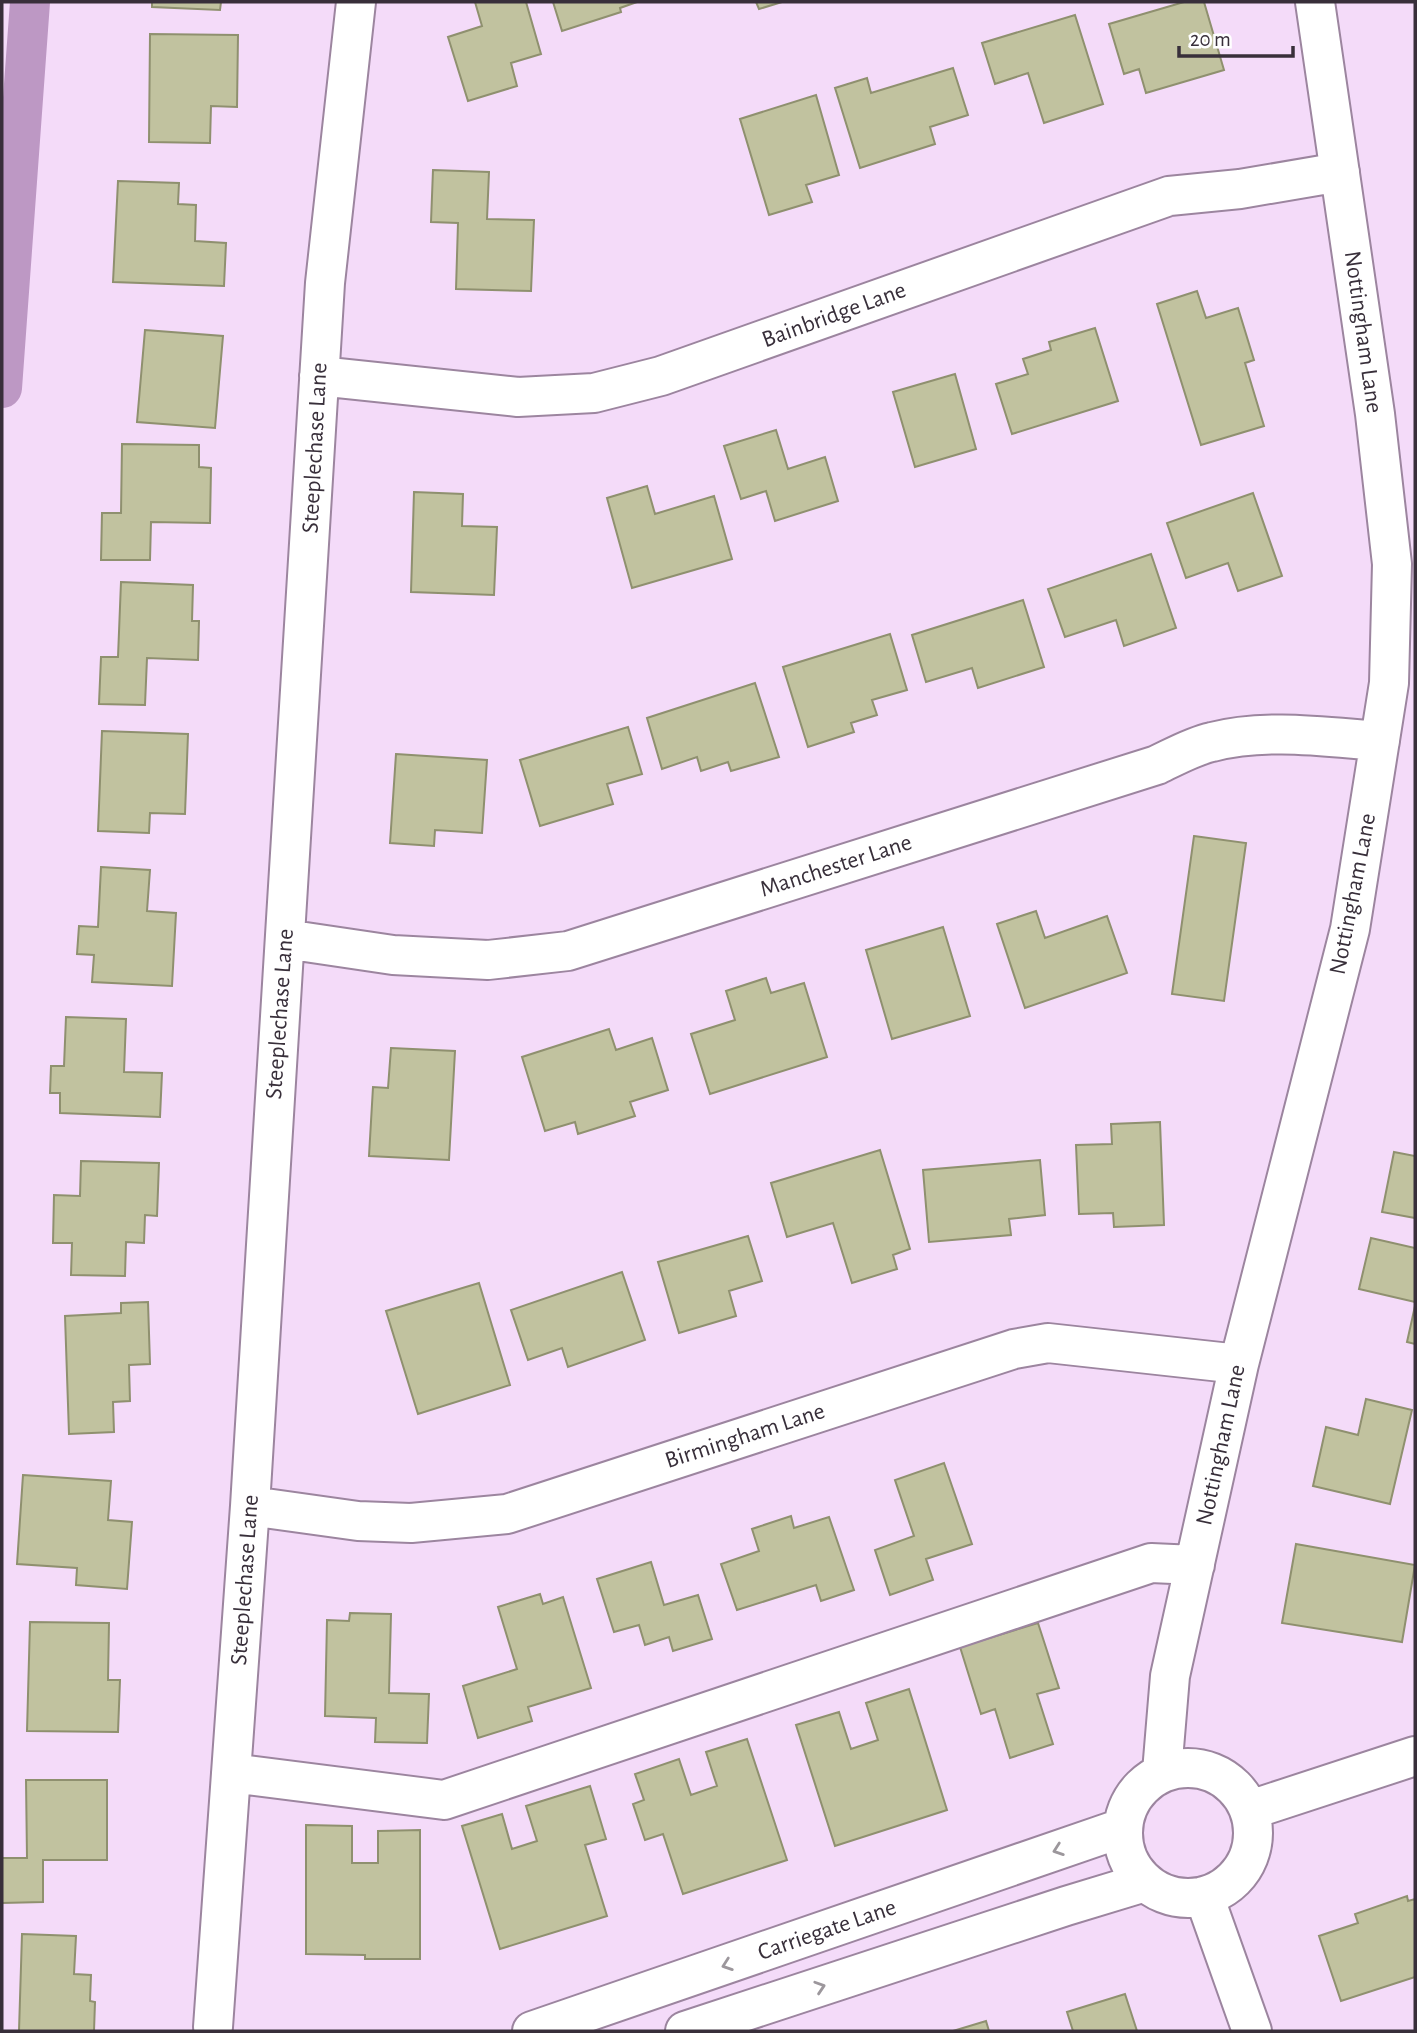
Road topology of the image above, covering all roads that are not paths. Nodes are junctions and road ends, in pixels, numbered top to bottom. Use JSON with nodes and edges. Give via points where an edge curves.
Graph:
{"nodes":[{"id":1,"x":356,"y":2,"type":"edge"},
{"id":2,"x":1315,"y":2,"type":"edge"},
{"id":3,"x":1340,"y":172,"type":"junction"},
{"id":4,"x":319,"y":376,"type":"junction"},
{"id":5,"x":1380,"y":741,"type":"junction"},
{"id":6,"x":285,"y":939,"type":"junction"},
{"id":7,"x":1239,"y":1364,"type":"junction"},
{"id":8,"x":250,"y":1506,"type":"junction"},
{"id":9,"x":1195,"y":1565,"type":"junction"},
{"id":10,"x":1415,"y":1756,"type":"edge"},
{"id":11,"x":1163,"y":1772,"type":"junction"},
{"id":12,"x":231,"y":1773,"type":"junction"},
{"id":13,"x":1250,"y":1810,"type":"junction"},
{"id":14,"x":1122,"y":1828,"type":"junction"},
{"id":15,"x":1145,"y":1882,"type":"junction"},
{"id":16,"x":1204,"y":1896,"type":"junction"},
{"id":17,"x":217,"y":2030,"type":"edge"},
{"id":18,"x":532,"y":2031,"type":"edge"},
{"id":19,"x":685,"y":2031,"type":"edge"},
{"id":20,"x":1252,"y":2031,"type":"edge"}],
"edges":[{"from":1,"to":4,"type":"street","name":"Steeplechase Lane"},
{"from":2,"to":3,"type":"street","name":"Nottingham Lane"},
{"from":3,"to":4,"type":"street","name":"Bainbridge Lane","via":[[1169,196],[661,376],[594,393],[517,397]]},
{"from":3,"to":5,"type":"street","name":"Nottingham Lane","via":[[1392,564],[1390,683]]},
{"from":4,"to":6,"type":"street","name":"Steeplechase Lane"},
{"from":5,"to":6,"type":"street","name":"Manchester Lane","via":[[1261,736],[1212,742],[1157,765],[568,951],[488,960],[393,955]]},
{"from":5,"to":7,"type":"street","name":"Nottingham Lane","via":[[1350,929]]},
{"from":6,"to":8,"type":"street","name":"Steeplechase Lane"},
{"from":7,"to":8,"type":"street","name":"Birmingham Lane","via":[[1048,1343],[1014,1349],[507,1514],[411,1523],[358,1521]]},
{"from":7,"to":9,"type":"street","name":"Nottingham Lane"},
{"from":8,"to":12,"type":"street","name":"Steeplechase Lane"},
{"from":9,"to":11,"type":"street","name":"Nottingham Lane","via":[[1170,1676]]},
{"from":9,"to":12,"type":"street","via":[[1151,1563],[444,1800]]},
{"from":10,"to":13,"type":"street"},
{"from":11,"to":13,"type":"street","via":[[1183,1767],[1224,1777],[1240,1791]]},
{"from":11,"to":14,"type":"street","via":[[1135,1795]]},
{"from":12,"to":17,"type":"street","name":"Steeplechase Lane"},
{"from":13,"to":16,"type":"street","via":[[1251,1853],[1241,1873],[1224,1888]]},
{"from":14,"to":15,"type":"street","via":[[1132,1867]]},
{"from":14,"to":18,"type":"street","name":"Carriegate Lane","one_way":true},
{"from":15,"to":16,"type":"street","via":[[1183,1899]]},
{"from":19,"to":15,"type":"street","name":"Carriegate Lane","one_way":true},
{"from":16,"to":20,"type":"street"}]}
